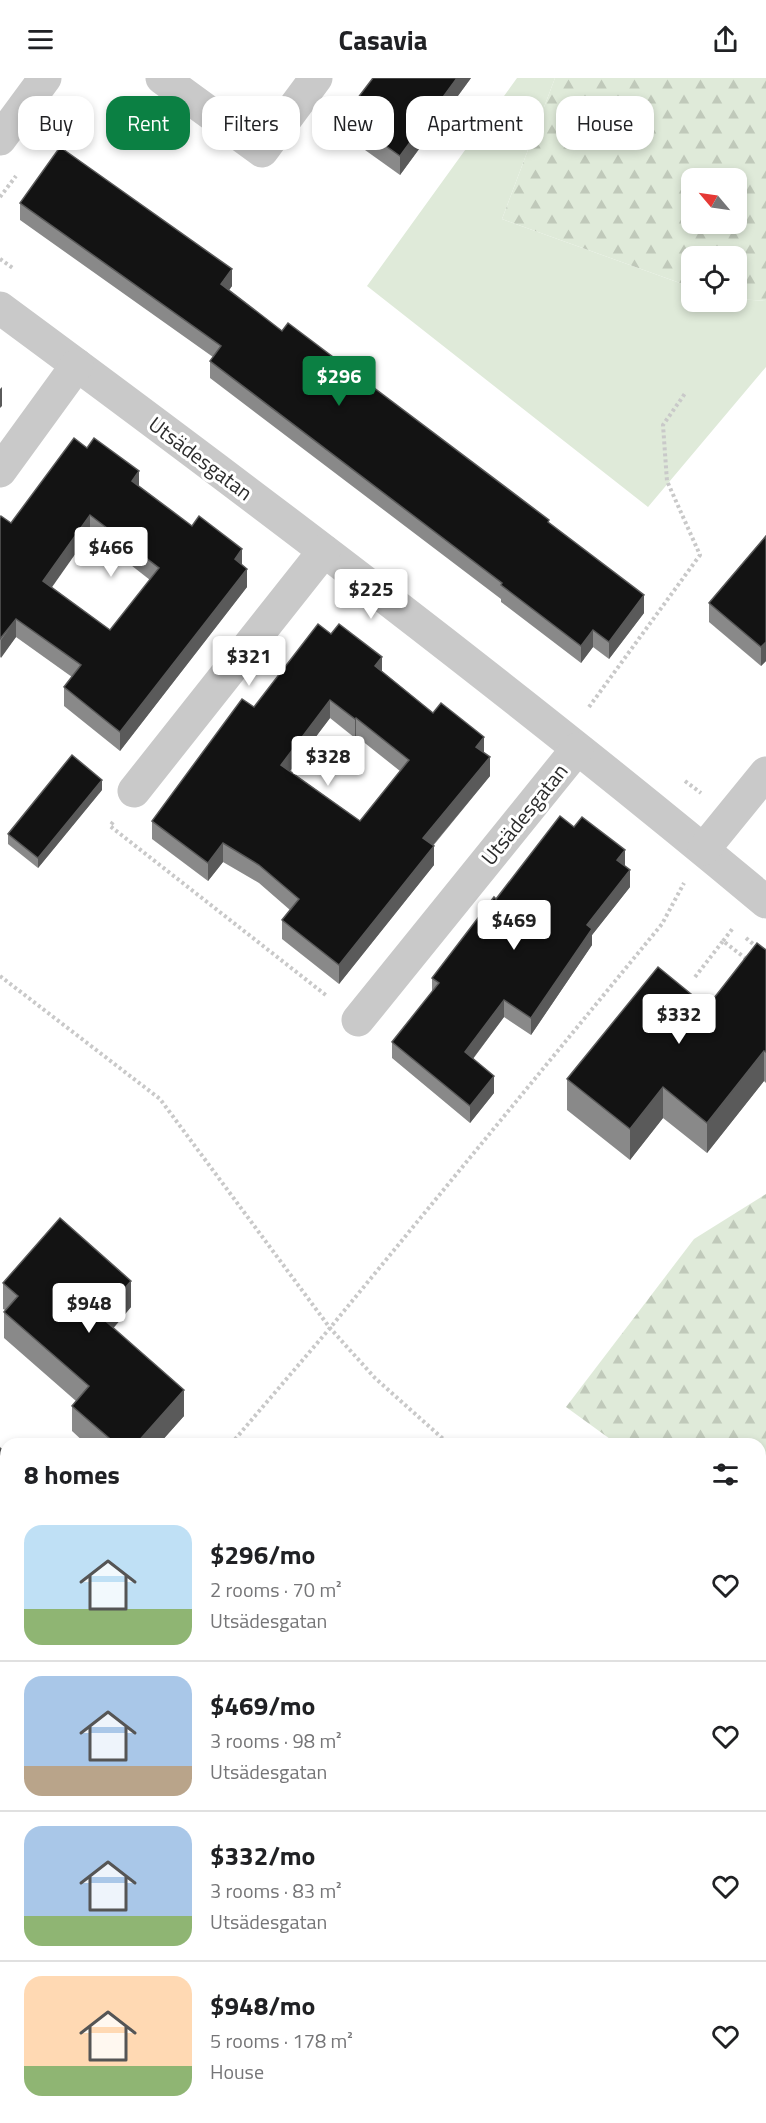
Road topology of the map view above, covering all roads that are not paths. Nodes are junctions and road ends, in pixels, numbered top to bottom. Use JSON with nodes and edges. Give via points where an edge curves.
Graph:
{"nodes":[{"id":1,"x":45,"y":78,"type":"edge"},
{"id":2,"x":162,"y":78,"type":"edge"},
{"id":3,"x":316,"y":78,"type":"edge"},
{"id":4,"x":0,"y":139,"type":"edge"},
{"id":5,"x":0,"y":308,"type":"edge"},
{"id":6,"x":77,"y":365,"type":"junction"},
{"id":7,"x":0,"y":471,"type":"edge"},
{"id":8,"x":324,"y":551,"type":"junction"},
{"id":9,"x":577,"y":749,"type":"junction"},
{"id":10,"x":766,"y":773,"type":"edge"},
{"id":11,"x":134,"y":791,"type":"road end"},
{"id":12,"x":704,"y":849,"type":"junction"},
{"id":13,"x":766,"y":902,"type":"edge"},
{"id":14,"x":358,"y":1020,"type":"road end"}],
"edges":[{"from":1,"to":4,"type":"street"},
{"from":2,"to":3,"type":"street","via":[[262,151]]},
{"from":5,"to":6,"type":"street","name":"Utsädesgatan"},
{"from":6,"to":7,"type":"street"},
{"from":6,"to":8,"type":"street","name":"Utsädesgatan"},
{"from":8,"to":9,"type":"street","name":"Utsädesgatan"},
{"from":8,"to":11,"type":"street"},
{"from":9,"to":12,"type":"street","name":"Utsädesgatan"},
{"from":9,"to":14,"type":"street","name":"Utsädesgatan"},
{"from":10,"to":12,"type":"street"},
{"from":12,"to":13,"type":"street","name":"Utsädesgatan"}]}
